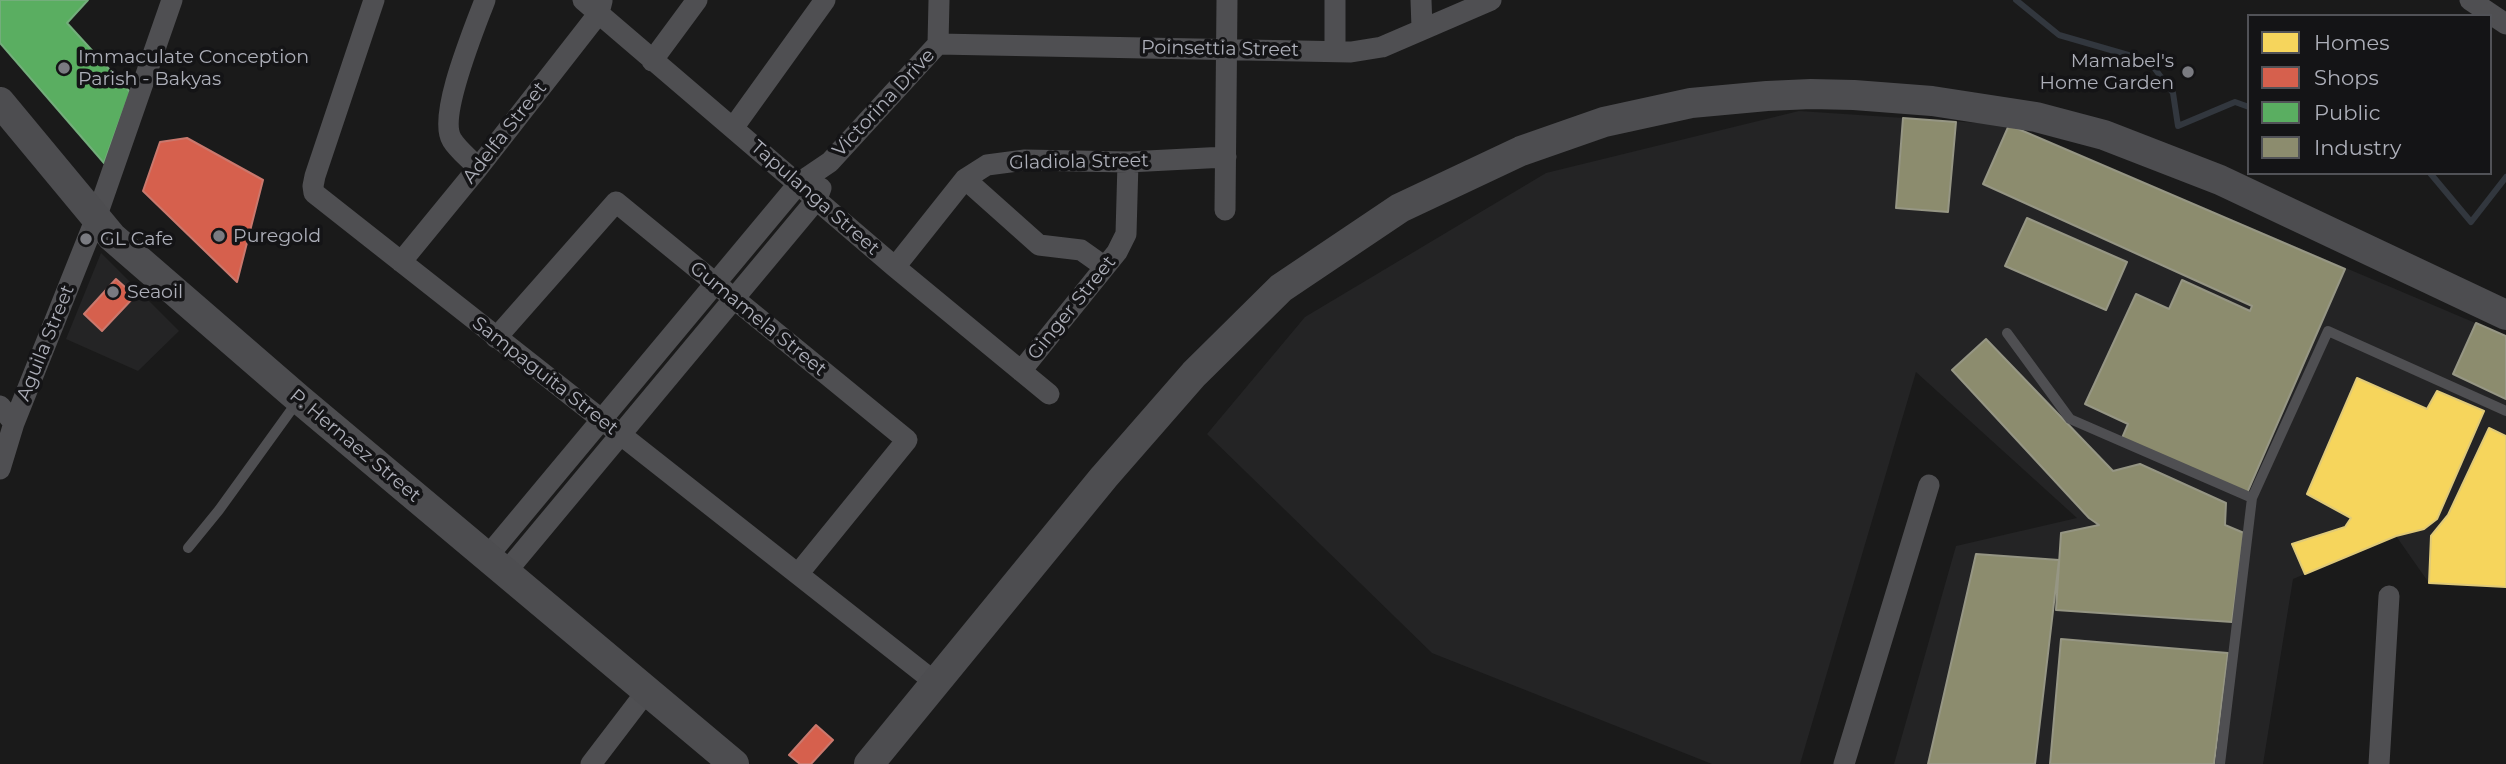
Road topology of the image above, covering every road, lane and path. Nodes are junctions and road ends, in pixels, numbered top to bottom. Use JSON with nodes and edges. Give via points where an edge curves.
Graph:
{"nodes":[{"id":1,"x":374,"y":0,"type":"edge"},
{"id":2,"x":485,"y":0,"type":"edge"},
{"id":3,"x":697,"y":0,"type":"edge"},
{"id":4,"x":825,"y":0,"type":"edge"},
{"id":5,"x":939,"y":0,"type":"edge"},
{"id":6,"x":1227,"y":0,"type":"edge"},
{"id":7,"x":1335,"y":0,"type":"edge"},
{"id":8,"x":1421,"y":0,"type":"edge"},
{"id":9,"x":1492,"y":0,"type":"edge"},
{"id":10,"x":2470,"y":0,"type":"edge"},
{"id":11,"x":166,"y":4,"type":"edge"},
{"id":12,"x":594,"y":4,"type":"edge"},
{"id":13,"x":2491,"y":14,"type":"edge"},
{"id":14,"x":1422,"y":28,"type":"junction"},
{"id":15,"x":938,"y":44,"type":"junction"},
{"id":16,"x":1228,"y":49,"type":"junction"},
{"id":17,"x":1335,"y":51,"type":"junction"},
{"id":18,"x":652,"y":61,"type":"junction"},
{"id":19,"x":0,"y":102,"type":"edge"},
{"id":20,"x":733,"y":128,"type":"junction"},
{"id":21,"x":1226,"y":157,"type":"junction"},
{"id":22,"x":830,"y":162,"type":"junction"},
{"id":23,"x":1128,"y":162,"type":"junction"},
{"id":24,"x":478,"y":168,"type":"junction"},
{"id":25,"x":965,"y":179,"type":"junction"},
{"id":26,"x":799,"y":183,"type":"junction"},
{"id":27,"x":817,"y":199,"type":"junction"},
{"id":28,"x":1224,"y":210,"type":"dead end"},
{"id":29,"x":96,"y":218,"type":"junction"},
{"id":30,"x":401,"y":262,"type":"junction"},
{"id":31,"x":895,"y":267,"type":"junction"},
{"id":32,"x":1105,"y":267,"type":"junction"},
{"id":33,"x":715,"y":284,"type":"junction"},
{"id":34,"x":734,"y":299,"type":"junction"},
{"id":35,"x":2506,"y":315,"type":"edge"},
{"id":36,"x":2007,"y":333,"type":"dead end"},
{"id":37,"x":496,"y":338,"type":"junction"},
{"id":38,"x":1021,"y":371,"type":"junction"},
{"id":39,"x":1049,"y":394,"type":"dead end"},
{"id":40,"x":299,"y":399,"type":"junction"},
{"id":41,"x":0,"y":406,"type":"edge"},
{"id":42,"x":2506,"y":411,"type":"edge"},
{"id":43,"x":601,"y":420,"type":"junction"},
{"id":44,"x":14,"y":423,"type":"junction"},
{"id":45,"x":620,"y":435,"type":"junction"},
{"id":46,"x":0,"y":469,"type":"edge"},
{"id":47,"x":1929,"y":485,"type":"dead end"},
{"id":48,"x":2252,"y":498,"type":"junction"},
{"id":49,"x":188,"y":548,"type":"dead end"},
{"id":50,"x":496,"y":564,"type":"junction"},
{"id":51,"x":798,"y":574,"type":"junction"},
{"id":52,"x":2389,"y":596,"type":"dead end"},
{"id":53,"x":936,"y":683,"type":"junction"},
{"id":54,"x":646,"y":692,"type":"junction"},
{"id":55,"x":591,"y":764,"type":"edge"},
{"id":56,"x":734,"y":764,"type":"edge"},
{"id":57,"x":869,"y":764,"type":"edge"},
{"id":58,"x":1844,"y":764,"type":"edge"},
{"id":59,"x":2220,"y":764,"type":"edge"},
{"id":60,"x":2379,"y":764,"type":"edge"}],
"edges":[{"from":1,"to":30,"type":"street","name":"Sampaguita Street","via":[[313,186],[314,193]]},
{"from":2,"to":24,"type":"street","via":[[450,101],[449,122],[450,139]]},
{"from":3,"to":18,"type":"street"},
{"from":4,"to":20,"type":"street"},
{"from":5,"to":15,"type":"street"},
{"from":6,"to":16,"type":"street"},
{"from":7,"to":17,"type":"street"},
{"from":8,"to":14,"type":"street"},
{"from":9,"to":14,"type":"street","name":"Poinsettia Street"},
{"from":10,"to":13,"type":"street"},
{"from":11,"to":29,"type":"street","name":"Aguila Street"},
{"from":12,"to":18,"type":"street","name":"Tapulanga Street"},
{"from":12,"to":24,"type":"street","name":"Adelfa Street"},
{"from":14,"to":17,"type":"street","name":"Poinsettia Street","via":[[1382,47]]},
{"from":15,"to":16,"type":"street","name":"Poinsettia Street"},
{"from":15,"to":22,"type":"street","name":"Victorina Drive"},
{"from":16,"to":17,"type":"street","name":"Poinsettia Street"},
{"from":16,"to":21,"type":"street"},
{"from":18,"to":20,"type":"street","name":"Tapulanga Street"},
{"from":19,"to":29,"type":"street","name":"P. Hernaez Street"},
{"from":20,"to":26,"type":"street","name":"Tapulanga Street"},
{"from":21,"to":23,"type":"street","name":"Gladiola Street"},
{"from":21,"to":28,"type":"street"},
{"from":22,"to":26,"type":"street","name":"Victorina Drive"},
{"from":22,"to":27,"type":"street","name":"Victorina Drive"},
{"from":23,"to":25,"type":"street","name":"Gladiola Street","via":[[1025,160],[987,165]]},
{"from":23,"to":32,"type":"street","name":"Ginger Street","via":[[1126,234]]},
{"from":24,"to":30,"type":"street","name":"Adelfa Street"},
{"from":25,"to":31,"type":"street","name":"Gladiola Street"},
{"from":25,"to":32,"type":"street","via":[[1039,245],[1082,250]]},
{"from":26,"to":27,"type":"street","name":"Tapulanga Street"},
{"from":26,"to":33,"type":"street","name":"Victorina Drive"},
{"from":27,"to":31,"type":"street","name":"Tapulanga Street"},
{"from":27,"to":34,"type":"street","name":"Victorina Drive"},
{"from":29,"to":40,"type":"street","name":"P. Hernaez Street","via":[[112,237]]},
{"from":29,"to":44,"type":"street","name":"Aguila Street"},
{"from":30,"to":37,"type":"street","name":"Sampaguita Street"},
{"from":31,"to":38,"type":"street","name":"Tapulanga Street"},
{"from":32,"to":38,"type":"street","name":"Ginger Street"},
{"from":33,"to":34,"type":"street","name":"Gumamela Street"},
{"from":33,"to":37,"type":"street","name":"Gumamela Street","via":[[615,202]]},
{"from":33,"to":43,"type":"street","name":"Victorina Drive"},
{"from":34,"to":45,"type":"street","name":"Victorina Drive"},
{"from":34,"to":51,"type":"street","name":"Gumamela Street","via":[[907,440]]},
{"from":35,"to":53,"type":"street","via":[[2220,180],[2104,135],[2036,117],[1932,101],[1811,94],[1691,103],[1604,122],[1521,151],[1400,208],[1281,288],[1194,374]]},
{"from":36,"to":48,"type":"lane","via":[[2070,419]]},
{"from":37,"to":43,"type":"street","name":"Sampaguita Street"},
{"from":38,"to":39,"type":"street","name":"Tapulanga Street"},
{"from":40,"to":49,"type":"lane"},
{"from":40,"to":50,"type":"street","name":"P. Hernaez Street"},
{"from":41,"to":44,"type":"street"},
{"from":42,"to":48,"type":"lane","via":[[2328,331]]},
{"from":43,"to":45,"type":"street","name":"Sampaguita Street"},
{"from":43,"to":50,"type":"street","name":"Victorina Drive"},
{"from":44,"to":46,"type":"street","name":"Aguila Street"},
{"from":45,"to":50,"type":"street","name":"Victorina Drive"},
{"from":45,"to":51,"type":"street","name":"Sampaguita Street"},
{"from":47,"to":58,"type":"street"},
{"from":48,"to":59,"type":"lane"},
{"from":50,"to":54,"type":"street","name":"P. Hernaez Street"},
{"from":51,"to":53,"type":"street","name":"Sampaguita Street"},
{"from":52,"to":60,"type":"street"},
{"from":53,"to":57,"type":"street"},
{"from":54,"to":55,"type":"street"},
{"from":54,"to":56,"type":"street","name":"P. Hernaez Street"}]}
